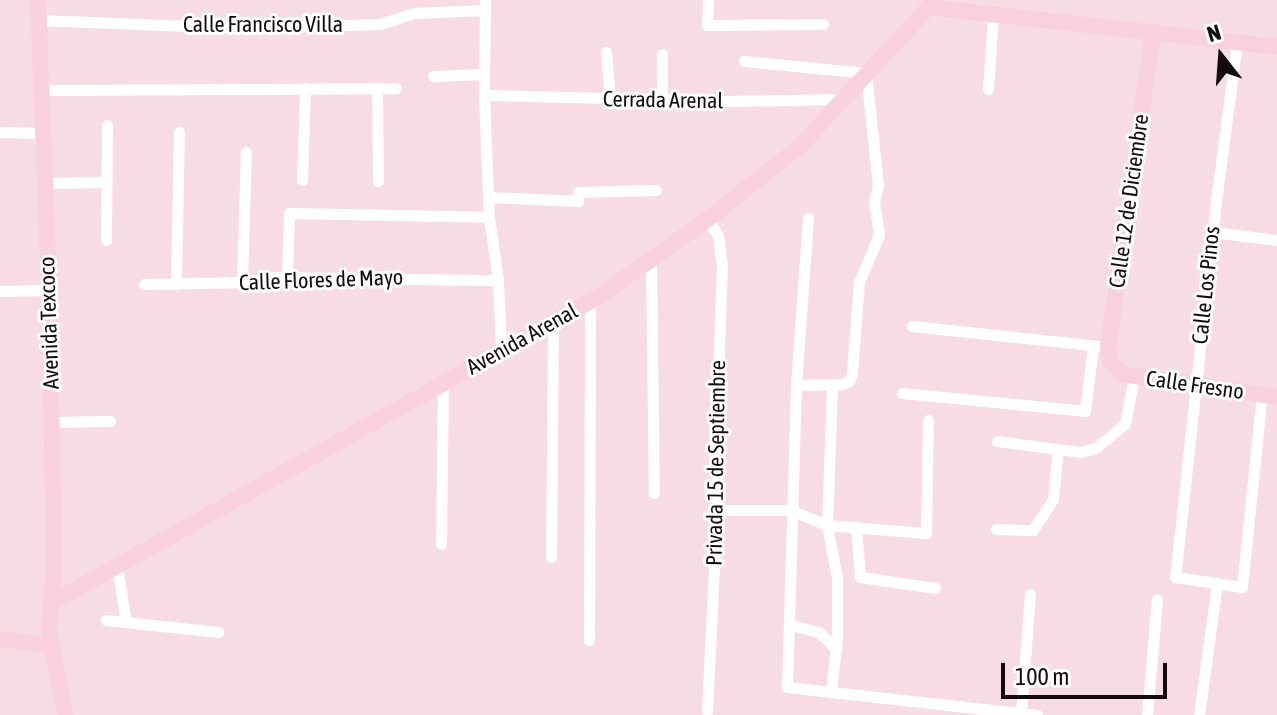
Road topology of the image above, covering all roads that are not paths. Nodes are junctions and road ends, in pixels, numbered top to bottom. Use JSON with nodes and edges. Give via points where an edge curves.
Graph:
{"nodes":[{"id":1,"x":38,"y":0,"type":"edge"},
{"id":2,"x":708,"y":0,"type":"edge"},
{"id":3,"x":931,"y":4,"type":"edge"},
{"id":4,"x":485,"y":5,"type":"edge"},
{"id":5,"x":993,"y":15,"type":"junction"},
{"id":6,"x":39,"y":20,"type":"junction"},
{"id":7,"x":823,"y":24,"type":"dead end"},
{"id":8,"x":1153,"y":32,"type":"junction"},
{"id":9,"x":1237,"y":42,"type":"junction"},
{"id":10,"x":1277,"y":47,"type":"edge"},
{"id":11,"x":606,"y":52,"type":"dead end"},
{"id":12,"x":662,"y":54,"type":"dead end"},
{"id":13,"x":744,"y":61,"type":"dead end"},
{"id":14,"x":866,"y":73,"type":"junction"},
{"id":15,"x":484,"y":74,"type":"junction"},
{"id":16,"x":433,"y":76,"type":"dead end"},
{"id":17,"x":305,"y":88,"type":"junction"},
{"id":18,"x":377,"y":88,"type":"junction"},
{"id":19,"x":396,"y":88,"type":"dead end"},
{"id":20,"x":988,"y":89,"type":"dead end"},
{"id":21,"x":43,"y":90,"type":"junction"},
{"id":22,"x":484,"y":95,"type":"junction"},
{"id":23,"x":610,"y":98,"type":"junction"},
{"id":24,"x":662,"y":99,"type":"junction"},
{"id":25,"x":842,"y":99,"type":"junction"},
{"id":26,"x":107,"y":125,"type":"dead end"},
{"id":27,"x":0,"y":132,"type":"edge"},
{"id":28,"x":179,"y":132,"type":"dead end"},
{"id":29,"x":45,"y":133,"type":"junction"},
{"id":30,"x":246,"y":152,"type":"dead end"},
{"id":31,"x":302,"y":180,"type":"dead end"},
{"id":32,"x":378,"y":181,"type":"dead end"},
{"id":33,"x":106,"y":182,"type":"junction"},
{"id":34,"x":46,"y":183,"type":"junction"},
{"id":35,"x":656,"y":190,"type":"dead end"},
{"id":36,"x":489,"y":197,"type":"junction"},
{"id":37,"x":489,"y":217,"type":"junction"},
{"id":38,"x":808,"y":218,"type":"dead end"},
{"id":39,"x":708,"y":219,"type":"junction"},
{"id":40,"x":1212,"y":232,"type":"junction"},
{"id":41,"x":106,"y":240,"type":"dead end"},
{"id":42,"x":1277,"y":240,"type":"edge"},
{"id":43,"x":651,"y":259,"type":"junction"},
{"id":44,"x":287,"y":277,"type":"junction"},
{"id":45,"x":498,"y":280,"type":"junction"},
{"id":46,"x":242,"y":283,"type":"junction"},
{"id":47,"x":144,"y":284,"type":"dead end"},
{"id":48,"x":176,"y":284,"type":"junction"},
{"id":49,"x":48,"y":290,"type":"junction"},
{"id":50,"x":0,"y":291,"type":"edge"},
{"id":51,"x":590,"y":301,"type":"junction"},
{"id":52,"x":553,"y":322,"type":"junction"},
{"id":53,"x":912,"y":326,"type":"dead end"},
{"id":54,"x":1100,"y":346,"type":"junction"},
{"id":55,"x":501,"y":350,"type":"junction"},
{"id":56,"x":1116,"y":369,"type":"joint"},
{"id":57,"x":1134,"y":377,"type":"junction"},
{"id":58,"x":443,"y":384,"type":"junction"},
{"id":59,"x":796,"y":385,"type":"junction"},
{"id":60,"x":832,"y":386,"type":"junction"},
{"id":61,"x":1195,"y":386,"type":"junction"},
{"id":62,"x":902,"y":393,"type":"dead end"},
{"id":63,"x":1270,"y":396,"type":"edge"},
{"id":64,"x":928,"y":420,"type":"dead end"},
{"id":65,"x":110,"y":421,"type":"dead end"},
{"id":66,"x":51,"y":422,"type":"junction"},
{"id":67,"x":997,"y":441,"type":"dead end"},
{"id":68,"x":1058,"y":449,"type":"junction"},
{"id":69,"x":654,"y":493,"type":"dead end"},
{"id":70,"x":717,"y":510,"type":"junction"},
{"id":71,"x":791,"y":510,"type":"junction"},
{"id":72,"x":827,"y":525,"type":"junction"},
{"id":73,"x":856,"y":527,"type":"junction"},
{"id":74,"x":996,"y":529,"type":"dead end"},
{"id":75,"x":441,"y":544,"type":"dead end"},
{"id":76,"x":551,"y":557,"type":"dead end"},
{"id":77,"x":117,"y":566,"type":"junction"},
{"id":78,"x":1217,"y":584,"type":"junction"},
{"id":79,"x":935,"y":588,"type":"dead end"},
{"id":80,"x":1030,"y":594,"type":"dead end"},
{"id":81,"x":1157,"y":599,"type":"dead end"},
{"id":82,"x":53,"y":602,"type":"junction"},
{"id":83,"x":106,"y":620,"type":"dead end"},
{"id":84,"x":126,"y":622,"type":"junction"},
{"id":85,"x":789,"y":624,"type":"junction"},
{"id":86,"x":218,"y":632,"type":"dead end"},
{"id":87,"x":0,"y":639,"type":"edge"},
{"id":88,"x":589,"y":640,"type":"dead end"},
{"id":89,"x":836,"y":643,"type":"junction"},
{"id":90,"x":51,"y":646,"type":"junction"},
{"id":91,"x":831,"y":692,"type":"junction"},
{"id":92,"x":707,"y":711,"type":"dead end"},
{"id":93,"x":1021,"y":713,"type":"edge"},
{"id":94,"x":65,"y":715,"type":"edge"},
{"id":95,"x":1037,"y":715,"type":"edge"},
{"id":96,"x":1147,"y":715,"type":"edge"},
{"id":97,"x":1199,"y":715,"type":"edge"}],
"edges":[{"from":1,"to":6,"type":"main road","name":"Avenida Texcoco"},
{"from":2,"to":7,"type":"street","via":[[707,25]]},
{"from":3,"to":5,"type":"main road"},
{"from":3,"to":14,"type":"main road","name":"Avenida Arenal"},
{"from":4,"to":6,"type":"street","name":"Calle Francisco Villa","via":[[414,13],[380,24],[238,28]]},
{"from":4,"to":15,"type":"street"},
{"from":5,"to":8,"type":"main road"},
{"from":5,"to":20,"type":"street"},
{"from":6,"to":21,"type":"main road","name":"Avenida Texcoco"},
{"from":8,"to":9,"type":"main road"},
{"from":8,"to":54,"type":"main road","name":"Calle 12 de Diciembre"},
{"from":9,"to":10,"type":"main road"},
{"from":9,"to":40,"type":"street","name":"Calle Los Pinos"},
{"from":11,"to":23,"type":"street"},
{"from":12,"to":24,"type":"street"},
{"from":13,"to":14,"type":"street"},
{"from":14,"to":25,"type":"main road","name":"Avenida Arenal"},
{"from":14,"to":60,"type":"street","via":[[879,235],[859,282],[852,374],[849,381]]},
{"from":15,"to":16,"type":"street"},
{"from":15,"to":22,"type":"street"},
{"from":17,"to":18,"type":"street"},
{"from":17,"to":21,"type":"street"},
{"from":17,"to":31,"type":"street"},
{"from":18,"to":19,"type":"street"},
{"from":18,"to":32,"type":"street"},
{"from":21,"to":29,"type":"main road","name":"Avenida Texcoco"},
{"from":22,"to":23,"type":"street","name":"Cerrada Arenal"},
{"from":22,"to":36,"type":"street"},
{"from":23,"to":24,"type":"street","name":"Cerrada Arenal"},
{"from":24,"to":25,"type":"street","name":"Cerrada Arenal"},
{"from":25,"to":39,"type":"main road","name":"Avenida Arenal","via":[[798,148]]},
{"from":26,"to":33,"type":"street"},
{"from":27,"to":29,"type":"street"},
{"from":28,"to":48,"type":"street"},
{"from":29,"to":34,"type":"main road","name":"Avenida Texcoco"},
{"from":30,"to":46,"type":"street"},
{"from":33,"to":34,"type":"street"},
{"from":33,"to":41,"type":"street"},
{"from":34,"to":49,"type":"main road","name":"Avenida Texcoco"},
{"from":35,"to":36,"type":"street","via":[[578,192],[578,201]]},
{"from":36,"to":37,"type":"street"},
{"from":37,"to":44,"type":"street","via":[[289,213]]},
{"from":37,"to":45,"type":"street"},
{"from":38,"to":59,"type":"street"},
{"from":39,"to":43,"type":"main road","name":"Avenida Arenal"},
{"from":39,"to":70,"type":"street","name":"Privada 15 de Septiembre","via":[[718,236],[722,267]]},
{"from":40,"to":42,"type":"street"},
{"from":40,"to":61,"type":"street","name":"Calle Los Pinos"},
{"from":43,"to":51,"type":"main road","name":"Avenida Arenal"},
{"from":43,"to":69,"type":"street"},
{"from":44,"to":45,"type":"street","name":"Calle Flores de Mayo"},
{"from":44,"to":46,"type":"street","name":"Calle Flores de Mayo"},
{"from":45,"to":55,"type":"street"},
{"from":46,"to":48,"type":"street","name":"Calle Flores de Mayo"},
{"from":47,"to":48,"type":"street","name":"Calle Flores de Mayo"},
{"from":49,"to":50,"type":"street"},
{"from":49,"to":66,"type":"main road","name":"Avenida Texcoco"},
{"from":51,"to":52,"type":"main road","name":"Avenida Arenal"},
{"from":51,"to":88,"type":"street"},
{"from":52,"to":55,"type":"main road","name":"Avenida Arenal"},
{"from":52,"to":76,"type":"street"},
{"from":53,"to":54,"type":"street"},
{"from":54,"to":56,"type":"main road","name":"Calle 12 de Diciembre"},
{"from":54,"to":62,"type":"street","name":"Calle 12 de Diciembre","via":[[1088,407],[1079,412]]},
{"from":55,"to":58,"type":"main road","name":"Avenida Arenal"},
{"from":56,"to":57,"type":"main road","name":"Calle Fresno"},
{"from":57,"to":61,"type":"main road","name":"Calle Fresno"},
{"from":57,"to":68,"type":"street","via":[[1125,424],[1114,436],[1081,452]]},
{"from":58,"to":75,"type":"street"},
{"from":58,"to":77,"type":"main road","name":"Avenida Arenal"},
{"from":59,"to":60,"type":"street"},
{"from":59,"to":71,"type":"street"},
{"from":60,"to":72,"type":"street"},
{"from":61,"to":63,"type":"main road","name":"Calle Fresno"},
{"from":61,"to":78,"type":"street","name":"Calle Los Pinos","via":[[1175,577]]},
{"from":63,"to":78,"type":"street","via":[[1242,587]]},
{"from":64,"to":73,"type":"street","via":[[926,533]]},
{"from":65,"to":66,"type":"street"},
{"from":66,"to":82,"type":"main road","name":"Avenida Texcoco"},
{"from":67,"to":68,"type":"street"},
{"from":68,"to":74,"type":"street","via":[[1053,499],[1033,530]]},
{"from":70,"to":71,"type":"street"},
{"from":70,"to":92,"type":"street","name":"Privada 15 de Septiembre"},
{"from":71,"to":72,"type":"street"},
{"from":71,"to":85,"type":"street"},
{"from":72,"to":73,"type":"street"},
{"from":72,"to":89,"type":"street","via":[[837,578]]},
{"from":73,"to":79,"type":"street","via":[[860,577]]},
{"from":77,"to":82,"type":"main road","name":"Avenida Arenal"},
{"from":77,"to":84,"type":"street"},
{"from":78,"to":97,"type":"street"},
{"from":80,"to":93,"type":"street"},
{"from":81,"to":96,"type":"street"},
{"from":82,"to":90,"type":"main road","name":"Avenida Texcoco"},
{"from":83,"to":84,"type":"street"},
{"from":84,"to":86,"type":"street"},
{"from":85,"to":89,"type":"street"},
{"from":85,"to":91,"type":"street","via":[[787,687]]},
{"from":87,"to":90,"type":"main road"},
{"from":89,"to":91,"type":"street"},
{"from":90,"to":94,"type":"main road","name":"Avenida Texcoco"},
{"from":91,"to":93,"type":"street"},
{"from":93,"to":95,"type":"street"}]}
